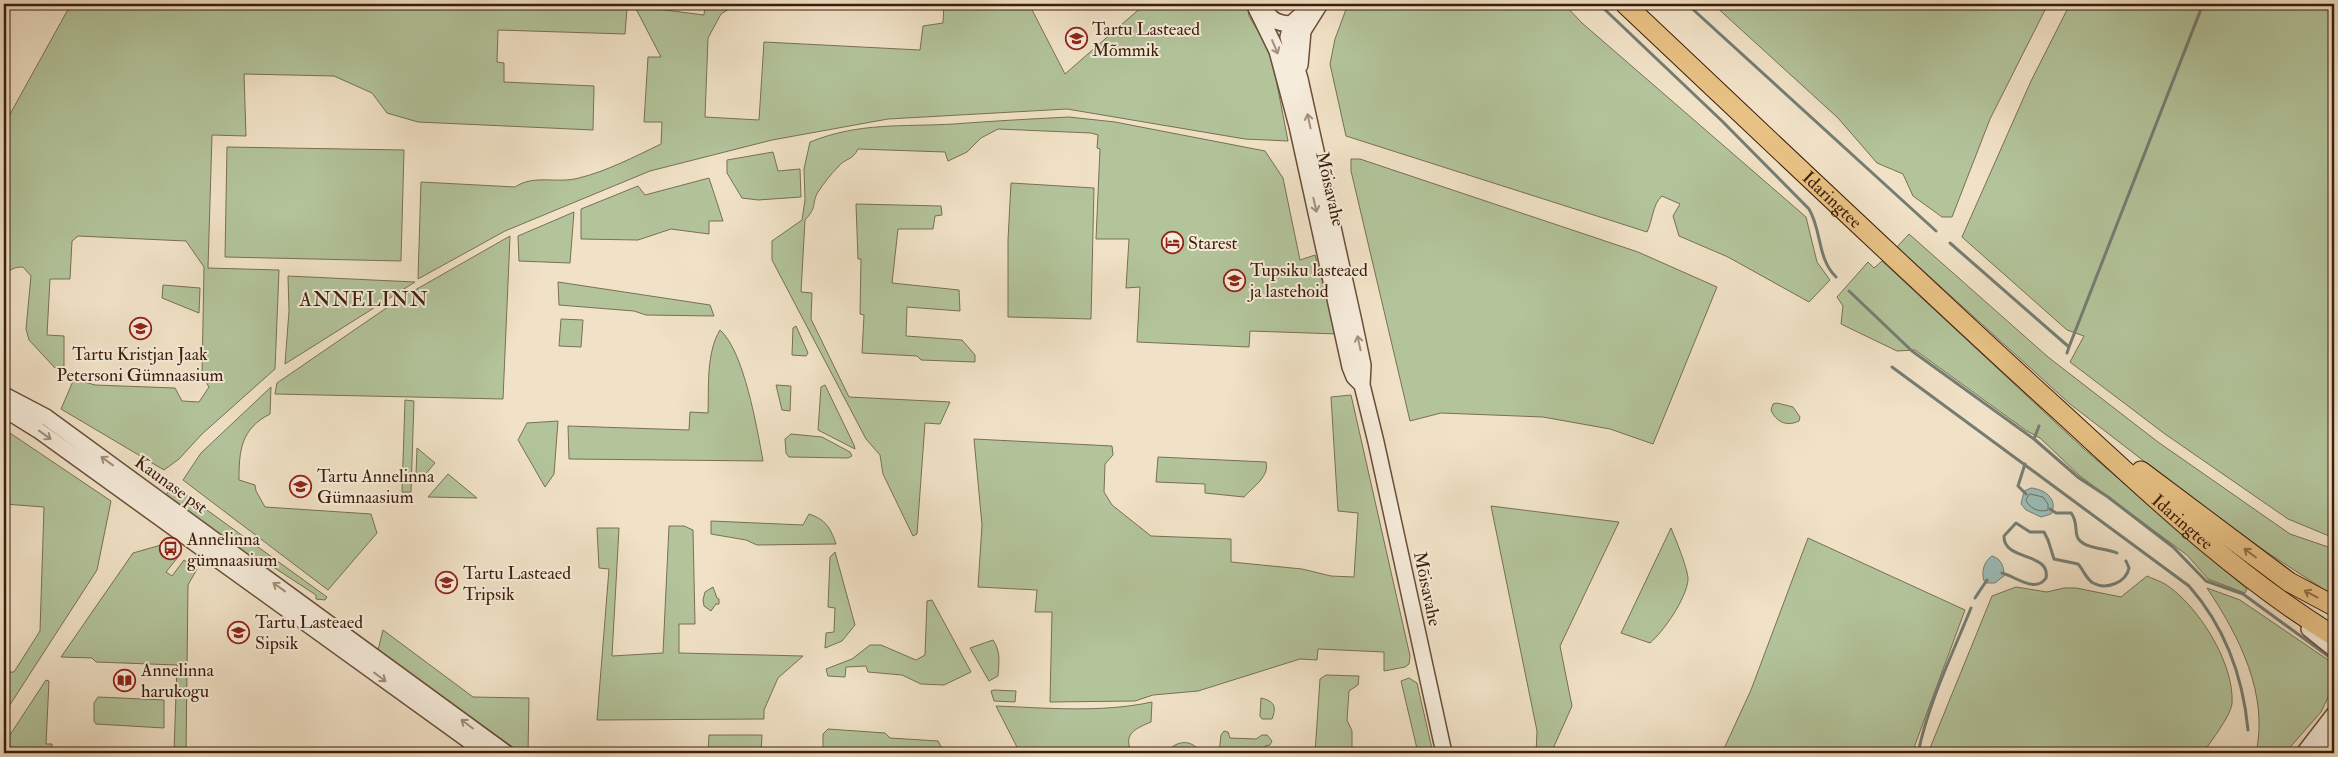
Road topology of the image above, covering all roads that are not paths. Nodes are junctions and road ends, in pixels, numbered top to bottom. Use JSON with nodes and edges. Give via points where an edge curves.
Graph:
{"nodes":[{"id":1,"x":1254,"y":4,"type":"edge"},
{"id":2,"x":1264,"y":4,"type":"edge"},
{"id":3,"x":1320,"y":4,"type":"edge"},
{"id":4,"x":1625,"y":4,"type":"edge"},
{"id":5,"x":1310,"y":11,"type":"edge"},
{"id":6,"x":1291,"y":24,"type":"junction"},
{"id":7,"x":1300,"y":79,"type":"junction"},
{"id":8,"x":1362,"y":385,"type":"junction"},
{"id":9,"x":2042,"y":394,"type":"junction"},
{"id":10,"x":4,"y":395,"type":"edge"},
{"id":11,"x":4,"y":409,"type":"edge"},
{"id":12,"x":2264,"y":588,"type":"junction"},
{"id":13,"x":2334,"y":606,"type":"edge"},
{"id":14,"x":2334,"y":636,"type":"edge"},
{"id":15,"x":2334,"y":649,"type":"edge"},
{"id":16,"x":2334,"y":714,"type":"edge"},
{"id":17,"x":2334,"y":736,"type":"edge"},
{"id":18,"x":2334,"y":748,"type":"edge"},
{"id":19,"x":1445,"y":749,"type":"edge"},
{"id":20,"x":486,"y":753,"type":"edge"},
{"id":21,"x":506,"y":753,"type":"edge"},
{"id":22,"x":2304,"y":753,"type":"edge"},
{"id":23,"x":2314,"y":753,"type":"edge"},
{"id":24,"x":2323,"y":753,"type":"edge"}],
"edges":[{"from":1,"to":8,"type":"street","name":"Mõisavahe","one_way":true,"via":[[1277,51],[1350,366]]},
{"from":2,"to":6,"type":"street","via":[[1271,18],[1281,24]]},
{"from":3,"to":5,"type":"street"},
{"from":4,"to":9,"type":"main road","name":"Idaringtee","via":[[1868,235]]},
{"from":5,"to":6,"type":"street","via":[[1304,12]]},
{"from":5,"to":7,"type":"street","via":[[1301,40]]},
{"from":6,"to":7,"type":"street","name":"Mõisavahe","via":[[1288,37]]},
{"from":8,"to":7,"type":"street","name":"Mõisavahe","one_way":true,"via":[[1363,365]]},
{"from":8,"to":19,"type":"street","name":"Mõisavahe"},
{"from":9,"to":12,"type":"main road","name":"Idaringtee","via":[[2151,495]]},
{"from":13,"to":9,"type":"main road","name":"Idaringtee","one_way":true,"via":[[2289,582]]},
{"from":21,"to":10,"type":"street","name":"Kaunase pst","one_way":true,"via":[[77,440]]},
{"from":11,"to":20,"type":"street","name":"Kaunase pst","one_way":true,"via":[[38,430]]},
{"from":12,"to":14,"type":"main road","name":"Idaringtee"},
{"from":12,"to":15,"type":"street","via":[[2292,617]]},
{"from":16,"to":22,"type":"street"},
{"from":17,"to":23,"type":"street"},
{"from":18,"to":24,"type":"street"}]}
